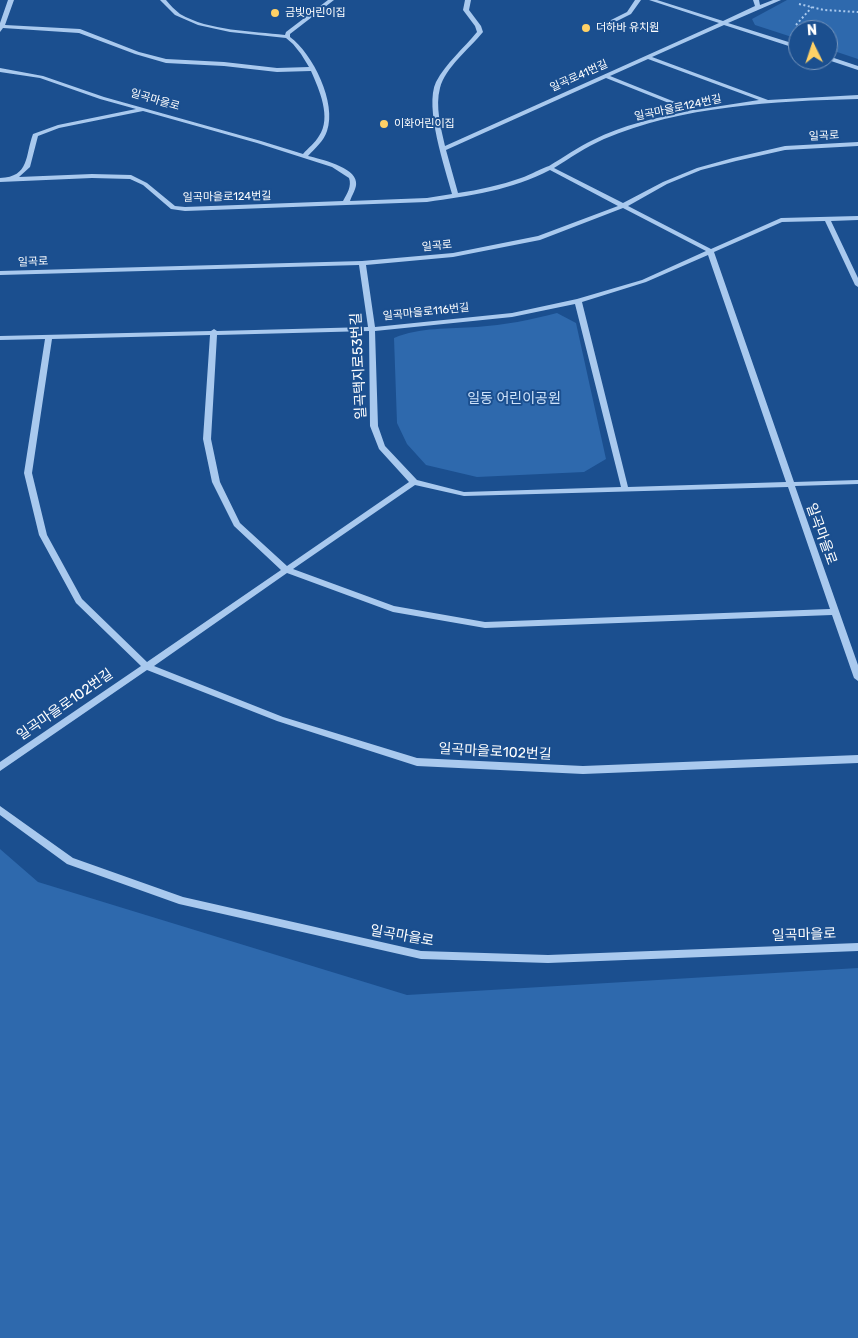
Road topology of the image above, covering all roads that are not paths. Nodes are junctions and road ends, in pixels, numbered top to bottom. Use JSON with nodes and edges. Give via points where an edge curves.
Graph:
{"nodes":[{"id":1,"x":12,"y":0,"type":"edge"},
{"id":2,"x":163,"y":0,"type":"edge"},
{"id":3,"x":331,"y":0,"type":"edge"},
{"id":4,"x":468,"y":0,"type":"edge"},
{"id":5,"x":638,"y":0,"type":"edge"},
{"id":6,"x":652,"y":0,"type":"edge"},
{"id":7,"x":756,"y":0,"type":"edge"},
{"id":8,"x":778,"y":0,"type":"edge"},
{"id":9,"x":758,"y":7,"type":"junction"},
{"id":10,"x":724,"y":23,"type":"junction"},
{"id":11,"x":605,"y":25,"type":"dead end"},
{"id":12,"x":1,"y":28,"type":"edge"},
{"id":13,"x":80,"y":31,"type":"joint"},
{"id":14,"x":287,"y":36,"type":"junction"},
{"id":15,"x":788,"y":44,"type":"edge"},
{"id":16,"x":647,"y":57,"type":"junction"},
{"id":17,"x":838,"y":61,"type":"edge"},
{"id":18,"x":858,"y":68,"type":"edge"},
{"id":19,"x":312,"y":69,"type":"junction"},
{"id":20,"x":0,"y":70,"type":"edge"},
{"id":21,"x":605,"y":76,"type":"junction"},
{"id":22,"x":858,"y":96,"type":"edge"},
{"id":23,"x":768,"y":101,"type":"junction"},
{"id":24,"x":144,"y":110,"type":"junction"},
{"id":25,"x":696,"y":112,"type":"junction"},
{"id":26,"x":858,"y":144,"type":"edge"},
{"id":27,"x":443,"y":149,"type":"junction"},
{"id":28,"x":303,"y":157,"type":"junction"},
{"id":29,"x":548,"y":167,"type":"junction"},
{"id":30,"x":0,"y":180,"type":"edge"},
{"id":31,"x":12,"y":180,"type":"junction"},
{"id":32,"x":456,"y":196,"type":"junction"},
{"id":33,"x":345,"y":204,"type":"junction"},
{"id":34,"x":623,"y":206,"type":"junction"},
{"id":35,"x":858,"y":218,"type":"edge"},
{"id":36,"x":827,"y":219,"type":"junction"},
{"id":37,"x":710,"y":251,"type":"junction"},
{"id":38,"x":362,"y":263,"type":"junction"},
{"id":39,"x":0,"y":273,"type":"edge"},
{"id":40,"x":858,"y":285,"type":"edge"},
{"id":41,"x":578,"y":301,"type":"junction"},
{"id":42,"x":372,"y":329,"type":"junction"},
{"id":43,"x":214,"y":331,"type":"junction"},
{"id":44,"x":49,"y":336,"type":"junction"},
{"id":45,"x":0,"y":338,"type":"edge"},
{"id":46,"x":207,"y":439,"type":"joint"},
{"id":47,"x":414,"y":482,"type":"junction"},
{"id":48,"x":858,"y":482,"type":"edge"},
{"id":49,"x":789,"y":484,"type":"junction"},
{"id":50,"x":626,"y":489,"type":"junction"},
{"id":51,"x":286,"y":570,"type":"junction"},
{"id":52,"x":835,"y":612,"type":"junction"},
{"id":53,"x":146,"y":666,"type":"junction"},
{"id":54,"x":858,"y":678,"type":"edge"},
{"id":55,"x":858,"y":759,"type":"edge"},
{"id":56,"x":0,"y":767,"type":"edge"},
{"id":57,"x":0,"y":810,"type":"edge"},
{"id":58,"x":858,"y":947,"type":"edge"}],
"edges":[{"from":1,"to":12,"type":"street"},
{"from":2,"to":14,"type":"street","via":[[177,14],[191,20],[217,27]]},
{"from":3,"to":14,"type":"street"},
{"from":4,"to":27,"type":"street","via":[[466,10],[480,32],[436,87]]},
{"from":5,"to":11,"type":"street","via":[[629,12]]},
{"from":6,"to":10,"type":"street"},
{"from":7,"to":9,"type":"street"},
{"from":8,"to":9,"type":"street","name":"일곡로41번길"},
{"from":9,"to":10,"type":"street","name":"일곡로41번길"},
{"from":10,"to":15,"type":"street"},
{"from":10,"to":16,"type":"street","name":"일곡로41번길"},
{"from":12,"to":13,"type":"street"},
{"from":13,"to":19,"type":"street","via":[[166,61],[277,70]]},
{"from":14,"to":19,"type":"street","via":[[295,41]]},
{"from":16,"to":21,"type":"street","name":"일곡로41번길"},
{"from":16,"to":23,"type":"street"},
{"from":17,"to":18,"type":"street"},
{"from":19,"to":28,"type":"street","via":[[319,81],[327,123],[324,134]]},
{"from":20,"to":24,"type":"street","name":"일곡마을로","via":[[42,77]]},
{"from":21,"to":25,"type":"street"},
{"from":21,"to":27,"type":"street","name":"일곡로41번길"},
{"from":22,"to":23,"type":"street","name":"일곡마을로124번길"},
{"from":23,"to":25,"type":"street","name":"일곡마을로124번길"},
{"from":24,"to":28,"type":"street","name":"일곡마을로"},
{"from":24,"to":31,"type":"street","via":[[58,127],[35,135],[27,167]]},
{"from":25,"to":29,"type":"street","name":"일곡마을로124번길","via":[[649,122],[605,137],[578,148]]},
{"from":26,"to":34,"type":"street","name":"일곡로","via":[[785,148],[735,159],[665,183]]},
{"from":27,"to":32,"type":"street"},
{"from":28,"to":33,"type":"street","via":[[346,171],[354,177],[355,183]]},
{"from":29,"to":32,"type":"street","name":"일곡마을로124번길","via":[[535,175]]},
{"from":29,"to":34,"type":"street"},
{"from":30,"to":31,"type":"street","name":"일곡마을로124번길"},
{"from":31,"to":33,"type":"street","name":"일곡마을로124번길","via":[[131,177],[145,184],[173,208],[185,209]]},
{"from":32,"to":33,"type":"street","name":"일곡마을로124번길"},
{"from":34,"to":37,"type":"street"},
{"from":34,"to":38,"type":"street","name":"일곡로","via":[[540,238],[453,255]]},
{"from":35,"to":36,"type":"street","name":"일곡마을로116번길"},
{"from":36,"to":37,"type":"street","name":"일곡마을로116번길","via":[[781,220]]},
{"from":36,"to":40,"type":"street"},
{"from":37,"to":41,"type":"street","name":"일곡마을로116번길","via":[[644,282]]},
{"from":37,"to":49,"type":"street"},
{"from":38,"to":39,"type":"street","name":"일곡로"},
{"from":38,"to":42,"type":"street","name":"일곡택지로53번길"},
{"from":41,"to":42,"type":"street","name":"일곡마을로116번길","via":[[512,315]]},
{"from":41,"to":50,"type":"street"},
{"from":42,"to":43,"type":"street","name":"일곡마을로116번길"},
{"from":42,"to":47,"type":"street","name":"일곡택지로53번길","via":[[374,426],[382,447]]},
{"from":43,"to":44,"type":"street","name":"일곡마을로116번길"},
{"from":43,"to":46,"type":"street"},
{"from":44,"to":45,"type":"street","name":"일곡마을로116번길"},
{"from":44,"to":53,"type":"street","name":"일곡마을로102번길","via":[[28,473],[43,535],[79,601]]},
{"from":46,"to":51,"type":"street","via":[[216,482],[237,524]]},
{"from":47,"to":50,"type":"street","via":[[464,494]]},
{"from":47,"to":51,"type":"street","name":"일곡마을로102번길"},
{"from":48,"to":49,"type":"street"},
{"from":49,"to":50,"type":"street"},
{"from":49,"to":52,"type":"street","name":"일곡마을로"},
{"from":51,"to":52,"type":"street","via":[[393,610],[485,625]]},
{"from":51,"to":53,"type":"street","name":"일곡마을로102번길"},
{"from":52,"to":54,"type":"street","name":"일곡마을로"},
{"from":53,"to":55,"type":"street","name":"일곡마을로102번길","via":[[280,719],[417,762],[583,770]]},
{"from":53,"to":56,"type":"street","name":"일곡마을로102번길"},
{"from":57,"to":58,"type":"street","name":"일곡마을로","via":[[70,861],[183,901],[420,956],[548,959]]}]}
